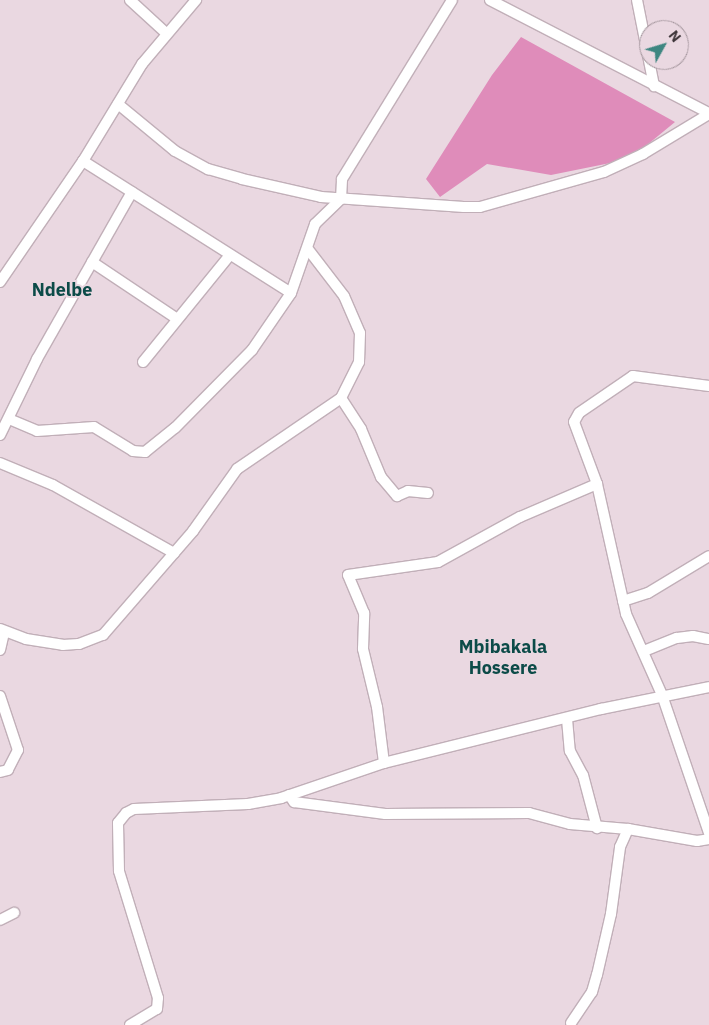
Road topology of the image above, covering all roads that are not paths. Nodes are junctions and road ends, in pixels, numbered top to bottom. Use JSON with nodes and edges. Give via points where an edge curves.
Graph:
{"nodes":[{"id":1,"x":130,"y":0,"type":"edge"},
{"id":2,"x":196,"y":0,"type":"edge"},
{"id":3,"x":452,"y":0,"type":"edge"},
{"id":4,"x":490,"y":0,"type":"edge"},
{"id":5,"x":637,"y":0,"type":"edge"},
{"id":6,"x":166,"y":33,"type":"junction"},
{"id":7,"x":654,"y":86,"type":"junction"},
{"id":8,"x":118,"y":104,"type":"junction"},
{"id":9,"x":709,"y":113,"type":"edge"},
{"id":10,"x":83,"y":161,"type":"junction"},
{"id":11,"x":132,"y":192,"type":"junction"},
{"id":12,"x":342,"y":200,"type":"junction"},
{"id":13,"x":308,"y":249,"type":"junction"},
{"id":14,"x":230,"y":255,"type":"junction"},
{"id":15,"x":92,"y":262,"type":"junction"},
{"id":16,"x":0,"y":282,"type":"edge"},
{"id":17,"x":291,"y":293,"type":"junction"},
{"id":18,"x":176,"y":318,"type":"junction"},
{"id":19,"x":143,"y":362,"type":"dead end"},
{"id":20,"x":709,"y":386,"type":"edge"},
{"id":21,"x":341,"y":398,"type":"junction"},
{"id":22,"x":9,"y":420,"type":"junction"},
{"id":23,"x":0,"y":435,"type":"edge"},
{"id":24,"x":0,"y":462,"type":"edge"},
{"id":25,"x":597,"y":484,"type":"junction"},
{"id":26,"x":428,"y":492,"type":"dead end"},
{"id":27,"x":174,"y":553,"type":"junction"},
{"id":28,"x":709,"y":556,"type":"edge"},
{"id":29,"x":622,"y":601,"type":"junction"},
{"id":30,"x":2,"y":630,"type":"edge"},
{"id":31,"x":709,"y":639,"type":"edge"},
{"id":32,"x":0,"y":650,"type":"edge"},
{"id":33,"x":644,"y":651,"type":"junction"},
{"id":34,"x":709,"y":687,"type":"edge"},
{"id":35,"x":662,"y":695,"type":"junction"},
{"id":36,"x":0,"y":696,"type":"edge"},
{"id":37,"x":567,"y":719,"type":"junction"},
{"id":38,"x":384,"y":763,"type":"junction"},
{"id":39,"x":0,"y":772,"type":"edge"},
{"id":40,"x":290,"y":795,"type":"junction"},
{"id":41,"x":597,"y":828,"type":"junction"},
{"id":42,"x":628,"y":828,"type":"junction"},
{"id":43,"x":709,"y":839,"type":"edge"},
{"id":44,"x":14,"y":914,"type":"dead end"},
{"id":45,"x":0,"y":920,"type":"edge"},
{"id":46,"x":571,"y":1023,"type":"dead end"},
{"id":47,"x":130,"y":1025,"type":"edge"}],
"edges":[{"from":1,"to":6,"type":"street"},
{"from":2,"to":6,"type":"street"},
{"from":3,"to":12,"type":"street","via":[[342,179]]},
{"from":4,"to":7,"type":"street"},
{"from":5,"to":7,"type":"street"},
{"from":6,"to":8,"type":"street"},
{"from":7,"to":9,"type":"street"},
{"from":8,"to":10,"type":"street"},
{"from":8,"to":12,"type":"street","via":[[174,150],[208,169],[285,190]]},
{"from":9,"to":12,"type":"street","via":[[625,164],[480,207]]},
{"from":10,"to":11,"type":"street"},
{"from":10,"to":16,"type":"street"},
{"from":11,"to":14,"type":"street"},
{"from":11,"to":15,"type":"street"},
{"from":12,"to":13,"type":"street","via":[[315,224]]},
{"from":13,"to":17,"type":"street"},
{"from":13,"to":21,"type":"street","via":[[344,296],[360,333],[359,362]]},
{"from":14,"to":17,"type":"street"},
{"from":14,"to":18,"type":"street"},
{"from":15,"to":18,"type":"street"},
{"from":15,"to":22,"type":"street","via":[[37,360]]},
{"from":17,"to":22,"type":"street","via":[[252,350],[188,416],[146,452],[132,451],[94,427],[37,431]]},
{"from":18,"to":19,"type":"street"},
{"from":20,"to":25,"type":"street","via":[[633,376],[579,413],[574,422]]},
{"from":21,"to":26,"type":"street","via":[[361,429],[381,477],[397,496],[408,491]]},
{"from":21,"to":27,"type":"street","via":[[237,469]]},
{"from":22,"to":23,"type":"street"},
{"from":24,"to":27,"type":"street","via":[[52,485]]},
{"from":25,"to":29,"type":"street"},
{"from":25,"to":38,"type":"street","via":[[520,517],[438,562],[348,575],[364,614],[363,649],[377,707]]},
{"from":27,"to":30,"type":"street","via":[[140,596],[103,635],[93,641],[63,645],[26,639]]},
{"from":28,"to":29,"type":"street","via":[[648,593]]},
{"from":29,"to":33,"type":"street","via":[[632,631]]},
{"from":30,"to":32,"type":"street"},
{"from":31,"to":33,"type":"street","via":[[677,638]]},
{"from":33,"to":35,"type":"street"},
{"from":34,"to":35,"type":"street"},
{"from":35,"to":37,"type":"street"},
{"from":35,"to":43,"type":"street"},
{"from":36,"to":39,"type":"street","via":[[18,750],[8,770]]},
{"from":37,"to":38,"type":"street"},
{"from":37,"to":41,"type":"street","via":[[570,751],[583,775]]},
{"from":38,"to":40,"type":"street"},
{"from":40,"to":41,"type":"street","via":[[294,802],[307,805],[338,806],[385,814],[529,813]]},
{"from":40,"to":47,"type":"street","via":[[248,804],[134,809],[118,823],[119,871],[158,998],[157,1009]]},
{"from":41,"to":42,"type":"street"},
{"from":42,"to":43,"type":"street"},
{"from":42,"to":46,"type":"street","via":[[620,847],[597,975],[592,992]]},
{"from":44,"to":45,"type":"street"}]}
